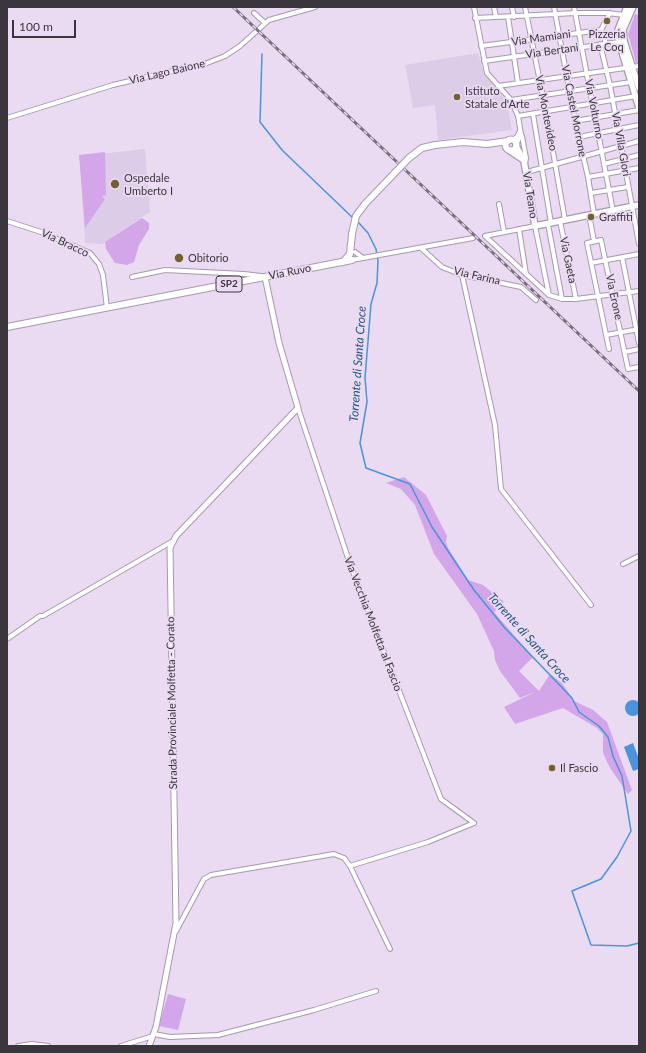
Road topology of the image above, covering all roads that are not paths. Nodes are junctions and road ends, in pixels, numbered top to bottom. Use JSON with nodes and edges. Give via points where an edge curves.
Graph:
{"nodes":[{"id":1,"x":315,"y":7,"type":"edge"},
{"id":2,"x":474,"y":7,"type":"edge"},
{"id":3,"x":494,"y":7,"type":"edge"},
{"id":4,"x":512,"y":7,"type":"edge"},
{"id":5,"x":525,"y":7,"type":"edge"},
{"id":6,"x":554,"y":7,"type":"edge"},
{"id":7,"x":574,"y":7,"type":"edge"},
{"id":8,"x":627,"y":7,"type":"edge"},
{"id":9,"x":633,"y":7,"type":"edge"},
{"id":10,"x":254,"y":13,"type":"dead end"},
{"id":11,"x":576,"y":13,"type":"junction"},
{"id":12,"x":610,"y":13,"type":"junction"},
{"id":13,"x":555,"y":14,"type":"junction"},
{"id":14,"x":624,"y":15,"type":"junction"},
{"id":15,"x":508,"y":16,"type":"junction"},
{"id":16,"x":527,"y":16,"type":"junction"},
{"id":17,"x":496,"y":17,"type":"junction"},
{"id":18,"x":514,"y":17,"type":"junction"},
{"id":19,"x":476,"y":18,"type":"junction"},
{"id":20,"x":265,"y":23,"type":"junction"},
{"id":21,"x":602,"y":30,"type":"junction"},
{"id":22,"x":579,"y":33,"type":"junction"},
{"id":23,"x":559,"y":35,"type":"junction"},
{"id":24,"x":532,"y":39,"type":"junction"},
{"id":25,"x":512,"y":42,"type":"junction"},
{"id":26,"x":619,"y":42,"type":"junction"},
{"id":27,"x":606,"y":43,"type":"junction"},
{"id":28,"x":600,"y":44,"type":"junction"},
{"id":29,"x":481,"y":46,"type":"junction"},
{"id":30,"x":582,"y":47,"type":"junction"},
{"id":31,"x":562,"y":50,"type":"junction"},
{"id":32,"x":534,"y":54,"type":"junction"},
{"id":33,"x":515,"y":57,"type":"junction"},
{"id":34,"x":484,"y":61,"type":"junction"},
{"id":35,"x":633,"y":67,"type":"edge"},
{"id":36,"x":607,"y":70,"type":"junction"},
{"id":37,"x":587,"y":73,"type":"junction"},
{"id":38,"x":567,"y":76,"type":"junction"},
{"id":39,"x":539,"y":80,"type":"junction"},
{"id":40,"x":636,"y":81,"type":"edge"},
{"id":41,"x":518,"y":83,"type":"junction"},
{"id":42,"x":610,"y":85,"type":"junction"},
{"id":43,"x":498,"y":86,"type":"junction"},
{"id":44,"x":590,"y":88,"type":"junction"},
{"id":45,"x":639,"y":88,"type":"edge"},
{"id":46,"x":570,"y":91,"type":"junction"},
{"id":47,"x":543,"y":95,"type":"junction"},
{"id":48,"x":636,"y":96,"type":"junction"},
{"id":49,"x":511,"y":100,"type":"junction"},
{"id":50,"x":612,"y":100,"type":"junction"},
{"id":51,"x":592,"y":104,"type":"junction"},
{"id":52,"x":572,"y":107,"type":"junction"},
{"id":53,"x":639,"y":109,"type":"edge"},
{"id":54,"x":546,"y":112,"type":"junction"},
{"id":55,"x":533,"y":114,"type":"junction"},
{"id":56,"x":615,"y":114,"type":"junction"},
{"id":57,"x":518,"y":116,"type":"junction"},
{"id":58,"x":7,"y":118,"type":"edge"},
{"id":59,"x":595,"y":118,"type":"junction"},
{"id":60,"x":575,"y":121,"type":"junction"},
{"id":61,"x":639,"y":125,"type":"edge"},
{"id":62,"x":618,"y":129,"type":"junction"},
{"id":63,"x":521,"y":130,"type":"junction"},
{"id":64,"x":599,"y":133,"type":"junction"},
{"id":65,"x":579,"y":137,"type":"junction"},
{"id":66,"x":639,"y":141,"type":"edge"},
{"id":67,"x":513,"y":143,"type":"junction"},
{"id":68,"x":487,"y":144,"type":"junction"},
{"id":69,"x":622,"y":146,"type":"junction"},
{"id":70,"x":509,"y":150,"type":"junction"},
{"id":71,"x":602,"y":151,"type":"junction"},
{"id":72,"x":639,"y":155,"type":"edge"},
{"id":73,"x":583,"y":157,"type":"junction"},
{"id":74,"x":624,"y":159,"type":"junction"},
{"id":75,"x":524,"y":163,"type":"junction"},
{"id":76,"x":556,"y":164,"type":"junction"},
{"id":77,"x":604,"y":164,"type":"junction"},
{"id":78,"x":542,"y":168,"type":"junction"},
{"id":79,"x":639,"y":168,"type":"edge"},
{"id":80,"x":626,"y":171,"type":"junction"},
{"id":81,"x":526,"y":172,"type":"junction"},
{"id":82,"x":606,"y":174,"type":"junction"},
{"id":83,"x":588,"y":177,"type":"junction"},
{"id":84,"x":628,"y":187,"type":"junction"},
{"id":85,"x":609,"y":190,"type":"junction"},
{"id":86,"x":591,"y":193,"type":"junction"},
{"id":87,"x":499,"y":204,"type":"dead end"},
{"id":88,"x":639,"y":206,"type":"edge"},
{"id":89,"x":631,"y":207,"type":"junction"},
{"id":90,"x":613,"y":211,"type":"junction"},
{"id":91,"x":591,"y":215,"type":"junction"},
{"id":92,"x":7,"y":220,"type":"edge"},
{"id":93,"x":562,"y":221,"type":"junction"},
{"id":94,"x":549,"y":223,"type":"junction"},
{"id":95,"x":535,"y":226,"type":"junction"},
{"id":96,"x":519,"y":229,"type":"junction"},
{"id":97,"x":504,"y":232,"type":"junction"},
{"id":98,"x":638,"y":232,"type":"edge"},
{"id":99,"x":473,"y":238,"type":"dead end"},
{"id":100,"x":594,"y":241,"type":"junction"},
{"id":101,"x":639,"y":244,"type":"edge"},
{"id":102,"x":421,"y":248,"type":"junction"},
{"id":103,"x":639,"y":254,"type":"edge"},
{"id":104,"x":352,"y":255,"type":"junction"},
{"id":105,"x":622,"y":257,"type":"junction"},
{"id":106,"x":366,"y":258,"type":"junction"},
{"id":107,"x":606,"y":261,"type":"junction"},
{"id":108,"x":591,"y":263,"type":"junction"},
{"id":109,"x":526,"y":274,"type":"junction"},
{"id":110,"x":462,"y":275,"type":"junction"},
{"id":111,"x":132,"y":277,"type":"dead end"},
{"id":112,"x":265,"y":277,"type":"junction"},
{"id":113,"x":639,"y":291,"type":"edge"},
{"id":114,"x":630,"y":292,"type":"junction"},
{"id":115,"x":614,"y":294,"type":"junction"},
{"id":116,"x":549,"y":295,"type":"junction"},
{"id":117,"x":598,"y":296,"type":"junction"},
{"id":118,"x":562,"y":299,"type":"junction"},
{"id":119,"x":576,"y":299,"type":"junction"},
{"id":120,"x":536,"y":300,"type":"dead end"},
{"id":121,"x":107,"y":308,"type":"junction"},
{"id":122,"x":7,"y":327,"type":"edge"},
{"id":123,"x":638,"y":329,"type":"edge"},
{"id":124,"x":621,"y":333,"type":"junction"},
{"id":125,"x":606,"y":335,"type":"junction"},
{"id":126,"x":639,"y":343,"type":"edge"},
{"id":127,"x":609,"y":349,"type":"dead end"},
{"id":128,"x":639,"y":349,"type":"edge"},
{"id":129,"x":625,"y":352,"type":"junction"},
{"id":130,"x":639,"y":367,"type":"edge"},
{"id":131,"x":298,"y":408,"type":"junction"},
{"id":132,"x":173,"y":541,"type":"junction"},
{"id":133,"x":639,"y":556,"type":"edge"},
{"id":134,"x":623,"y":564,"type":"dead end"},
{"id":135,"x":590,"y":604,"type":"dead end"},
{"id":136,"x":7,"y":639,"type":"edge"},
{"id":137,"x":350,"y":866,"type":"junction"},
{"id":138,"x":175,"y":931,"type":"junction"},
{"id":139,"x":390,"y":949,"type":"dead end"},
{"id":140,"x":376,"y":991,"type":"dead end"},
{"id":141,"x":154,"y":1035,"type":"junction"},
{"id":142,"x":18,"y":1046,"type":"edge"},
{"id":143,"x":48,"y":1046,"type":"edge"},
{"id":144,"x":121,"y":1046,"type":"edge"},
{"id":145,"x":149,"y":1046,"type":"edge"}],
"edges":[{"from":1,"to":20,"type":"street","name":"Via Lago Baione"},
{"from":2,"to":19,"type":"street","name":"Via Teano"},
{"from":3,"to":17,"type":"street"},
{"from":4,"to":18,"type":"street"},
{"from":5,"to":16,"type":"street","name":"Via Montevideo"},
{"from":6,"to":13,"type":"street","name":"Via Castel Morrone"},
{"from":7,"to":11,"type":"street","name":"Via Volturno"},
{"from":8,"to":14,"type":"main road"},
{"from":9,"to":35,"type":"main road","via":[[623,30]]},
{"from":10,"to":20,"type":"street"},
{"from":11,"to":12,"type":"street"},
{"from":11,"to":13,"type":"street"},
{"from":11,"to":22,"type":"street","name":"Via Volturno"},
{"from":12,"to":14,"type":"street"},
{"from":12,"to":21,"type":"street"},
{"from":13,"to":16,"type":"street"},
{"from":13,"to":23,"type":"street","name":"Via Castel Morrone"},
{"from":14,"to":26,"type":"main road","via":[[618,30]]},
{"from":15,"to":17,"type":"street"},
{"from":15,"to":18,"type":"street"},
{"from":15,"to":25,"type":"street"},
{"from":16,"to":18,"type":"street"},
{"from":16,"to":24,"type":"street","name":"Via Montevideo"},
{"from":17,"to":19,"type":"street"},
{"from":19,"to":29,"type":"street","name":"Via Teano"},
{"from":20,"to":58,"type":"street","name":"Via Lago Baione","via":[[240,46],[225,56],[207,63],[113,85]]},
{"from":21,"to":22,"type":"street","name":"Via Mamiani"},
{"from":21,"to":27,"type":"street"},
{"from":22,"to":23,"type":"street","name":"Via Mamiani"},
{"from":22,"to":30,"type":"street","name":"Via Volturno"},
{"from":23,"to":24,"type":"street","name":"Via Mamiani"},
{"from":23,"to":31,"type":"street","name":"Via Castel Morrone"},
{"from":24,"to":25,"type":"street","name":"Via Mamiani"},
{"from":24,"to":32,"type":"street","name":"Via Montevideo"},
{"from":25,"to":29,"type":"street","name":"Via Mamiani"},
{"from":25,"to":33,"type":"street"},
{"from":26,"to":27,"type":"street","name":"Via Bertani"},
{"from":26,"to":35,"type":"main road"},
{"from":27,"to":28,"type":"street","name":"Via Bertani"},
{"from":28,"to":30,"type":"street","name":"Via Bertani"},
{"from":28,"to":36,"type":"street","name":"Via Villa Glori"},
{"from":29,"to":34,"type":"street","name":"Via Teano"},
{"from":30,"to":31,"type":"street","name":"Via Bertani"},
{"from":30,"to":37,"type":"street","name":"Via Volturno"},
{"from":31,"to":32,"type":"street","name":"Via Bertani"},
{"from":31,"to":38,"type":"street","name":"Via Castel Morrone"},
{"from":32,"to":33,"type":"street","name":"Via Bertani"},
{"from":32,"to":39,"type":"street","name":"Via Montevideo"},
{"from":33,"to":34,"type":"street","name":"Via Bertani"},
{"from":33,"to":41,"type":"street"},
{"from":34,"to":43,"type":"street","name":"Via Teano","via":[[487,73]]},
{"from":35,"to":36,"type":"street"},
{"from":35,"to":40,"type":"main road"},
{"from":36,"to":37,"type":"street"},
{"from":36,"to":42,"type":"street","name":"Via Villa Glori"},
{"from":37,"to":38,"type":"street"},
{"from":37,"to":44,"type":"street","name":"Via Volturno"},
{"from":38,"to":39,"type":"street"},
{"from":38,"to":46,"type":"street","name":"Via Castel Morrone"},
{"from":39,"to":41,"type":"street"},
{"from":39,"to":47,"type":"street","name":"Via Montevideo"},
{"from":40,"to":42,"type":"street"},
{"from":40,"to":45,"type":"main road"},
{"from":40,"to":48,"type":"main road"},
{"from":41,"to":43,"type":"street"},
{"from":42,"to":44,"type":"street"},
{"from":42,"to":50,"type":"street","name":"Via Villa Glori"},
{"from":43,"to":49,"type":"street","name":"Via Teano"},
{"from":44,"to":46,"type":"street"},
{"from":44,"to":51,"type":"street","name":"Via Volturno"},
{"from":46,"to":47,"type":"street"},
{"from":46,"to":52,"type":"street","name":"Via Castel Morrone"},
{"from":47,"to":49,"type":"street"},
{"from":47,"to":54,"type":"street","name":"Via Montevideo"},
{"from":48,"to":50,"type":"street"},
{"from":48,"to":53,"type":"main road"},
{"from":49,"to":57,"type":"street","name":"Via Teano"},
{"from":50,"to":51,"type":"street"},
{"from":50,"to":56,"type":"street","name":"Via Villa Glori"},
{"from":51,"to":52,"type":"street"},
{"from":51,"to":59,"type":"street","name":"Via Volturno"},
{"from":52,"to":54,"type":"street"},
{"from":52,"to":60,"type":"street","name":"Via Castel Morrone"},
{"from":53,"to":56,"type":"street"},
{"from":54,"to":55,"type":"street"},
{"from":54,"to":76,"type":"street","name":"Via Montevideo"},
{"from":55,"to":57,"type":"street"},
{"from":55,"to":78,"type":"street"},
{"from":56,"to":59,"type":"street"},
{"from":56,"to":62,"type":"street","name":"Via Villa Glori"},
{"from":57,"to":63,"type":"street","name":"Via Teano"},
{"from":59,"to":60,"type":"street"},
{"from":59,"to":64,"type":"street","name":"Via Volturno"},
{"from":60,"to":65,"type":"street","name":"Via Castel Morrone"},
{"from":61,"to":62,"type":"street"},
{"from":62,"to":64,"type":"street"},
{"from":62,"to":69,"type":"street","name":"Via Villa Glori"},
{"from":63,"to":67,"type":"street"},
{"from":63,"to":75,"type":"street","name":"Via Teano","via":[[526,158]]},
{"from":64,"to":65,"type":"street"},
{"from":64,"to":71,"type":"street","name":"Via Volturno"},
{"from":65,"to":73,"type":"street","name":"Via Castel Morrone"},
{"from":66,"to":69,"type":"street"},
{"from":67,"to":68,"type":"main road"},
{"from":67,"to":70,"type":"main road","via":[[514,150]]},
{"from":67,"to":70,"type":"main road","via":[[505,144]]},
{"from":67,"to":75,"type":"main road","name":"Via Teano"},
{"from":68,"to":70,"type":"main road"},
{"from":68,"to":104,"type":"main road","bridge":true,"via":[[463,142],[435,145],[422,148],[409,158],[356,216],[352,234]]},
{"from":69,"to":71,"type":"street"},
{"from":69,"to":74,"type":"street","name":"Via Villa Glori"},
{"from":70,"to":75,"type":"main road","name":"Via Teano"},
{"from":71,"to":73,"type":"street"},
{"from":71,"to":77,"type":"street","name":"Via Volturno"},
{"from":72,"to":74,"type":"street"},
{"from":73,"to":76,"type":"street"},
{"from":73,"to":83,"type":"street","name":"Via Castel Morrone"},
{"from":74,"to":77,"type":"street"},
{"from":74,"to":80,"type":"street","name":"Via Villa Glori"},
{"from":75,"to":81,"type":"main road","name":"Via Teano"},
{"from":76,"to":78,"type":"street"},
{"from":76,"to":93,"type":"street","name":"Via Montevideo"},
{"from":77,"to":82,"type":"street","name":"Via Volturno"},
{"from":78,"to":81,"type":"street"},
{"from":78,"to":94,"type":"street"},
{"from":79,"to":80,"type":"street"},
{"from":80,"to":82,"type":"street"},
{"from":80,"to":84,"type":"street","name":"Via Villa Glori"},
{"from":81,"to":95,"type":"main road","name":"Via Teano"},
{"from":82,"to":83,"type":"street"},
{"from":82,"to":85,"type":"street","name":"Via Volturno"},
{"from":83,"to":86,"type":"street","name":"Via Castel Morrone"},
{"from":84,"to":85,"type":"street"},
{"from":84,"to":89,"type":"street","name":"Via Villa Glori"},
{"from":85,"to":86,"type":"street"},
{"from":85,"to":90,"type":"street","name":"Via Volturno"},
{"from":86,"to":91,"type":"street","name":"Via Castel Morrone"},
{"from":87,"to":97,"type":"street"},
{"from":88,"to":89,"type":"main road"},
{"from":89,"to":90,"type":"main road"},
{"from":89,"to":98,"type":"street","name":"Via Villa Glori"},
{"from":90,"to":91,"type":"main road"},
{"from":91,"to":93,"type":"main road"},
{"from":91,"to":100,"type":"street","name":"Via Castel Morrone"},
{"from":92,"to":121,"type":"street","name":"Via Bracco","via":[[90,253],[103,275]]},
{"from":93,"to":94,"type":"main road"},
{"from":93,"to":119,"type":"street","name":"Via Gaeta"},
{"from":94,"to":95,"type":"main road"},
{"from":94,"to":118,"type":"street"},
{"from":95,"to":96,"type":"street"},
{"from":95,"to":116,"type":"street"},
{"from":96,"to":97,"type":"street"},
{"from":96,"to":109,"type":"street"},
{"from":97,"to":109,"type":"street","via":[[485,236]]},
{"from":98,"to":101,"type":"street","name":"Via Villa Glori"},
{"from":99,"to":102,"type":"street","name":"Via Ruvo"},
{"from":100,"to":107,"type":"street","name":"Via Erone","via":[[601,240]]},
{"from":100,"to":108,"type":"street","via":[[587,243]]},
{"from":102,"to":106,"type":"street","name":"Via Ruvo"},
{"from":102,"to":110,"type":"street","name":"Via Farina","via":[[442,267]]},
{"from":103,"to":105,"type":"street"},
{"from":104,"to":106,"type":"street","name":"Via Ruvo"},
{"from":104,"to":106,"type":"street"},
{"from":104,"to":112,"type":"main road","name":"Via Ruvo","number":"SP2","via":[[343,262]]},
{"from":105,"to":107,"type":"street"},
{"from":105,"to":114,"type":"street"},
{"from":107,"to":108,"type":"street"},
{"from":107,"to":115,"type":"street","name":"Via Erone"},
{"from":108,"to":117,"type":"street"},
{"from":109,"to":116,"type":"street"},
{"from":110,"to":120,"type":"street","name":"Via Farina","via":[[521,287]]},
{"from":110,"to":135,"type":"street","via":[[495,425],[501,489]]},
{"from":111,"to":112,"type":"street","via":[[164,270]]},
{"from":112,"to":121,"type":"main road","name":"Via Ruvo","number":"SP2"},
{"from":112,"to":131,"type":"street","via":[[282,355]]},
{"from":113,"to":114,"type":"street"},
{"from":114,"to":115,"type":"street"},
{"from":114,"to":123,"type":"street"},
{"from":115,"to":117,"type":"street"},
{"from":115,"to":124,"type":"street","name":"Via Erone"},
{"from":116,"to":118,"type":"street"},
{"from":117,"to":119,"type":"street"},
{"from":117,"to":125,"type":"street"},
{"from":118,"to":119,"type":"street"},
{"from":121,"to":122,"type":"main road","number":"SP2"},
{"from":123,"to":124,"type":"street"},
{"from":123,"to":126,"type":"street"},
{"from":124,"to":125,"type":"street"},
{"from":124,"to":129,"type":"street","name":"Via Erone"},
{"from":125,"to":127,"type":"street"},
{"from":128,"to":129,"type":"street"},
{"from":129,"to":130,"type":"street","name":"Via Erone","via":[[628,369]]},
{"from":131,"to":132,"type":"street"},
{"from":131,"to":137,"type":"street","name":"Via Vecchia Molfetta al Fascio","via":[[350,564],[441,799],[474,823],[428,842]]},
{"from":132,"to":136,"type":"street","via":[[40,616]]},
{"from":132,"to":138,"type":"street","name":"Strada Provinciale Molfetta - Corato","via":[[170,556]]},
{"from":133,"to":134,"type":"street"},
{"from":137,"to":138,"type":"street","via":[[344,858],[334,854],[211,875],[204,879]]},
{"from":137,"to":139,"type":"street"},
{"from":138,"to":141,"type":"street","name":"Strada Provinciale Molfetta - Corato"},
{"from":140,"to":141,"type":"street","via":[[218,1035]]},
{"from":141,"to":144,"type":"street"},
{"from":141,"to":145,"type":"street","name":"Strada Provinciale Molfetta - Corato"},
{"from":142,"to":143,"type":"street"}]}
